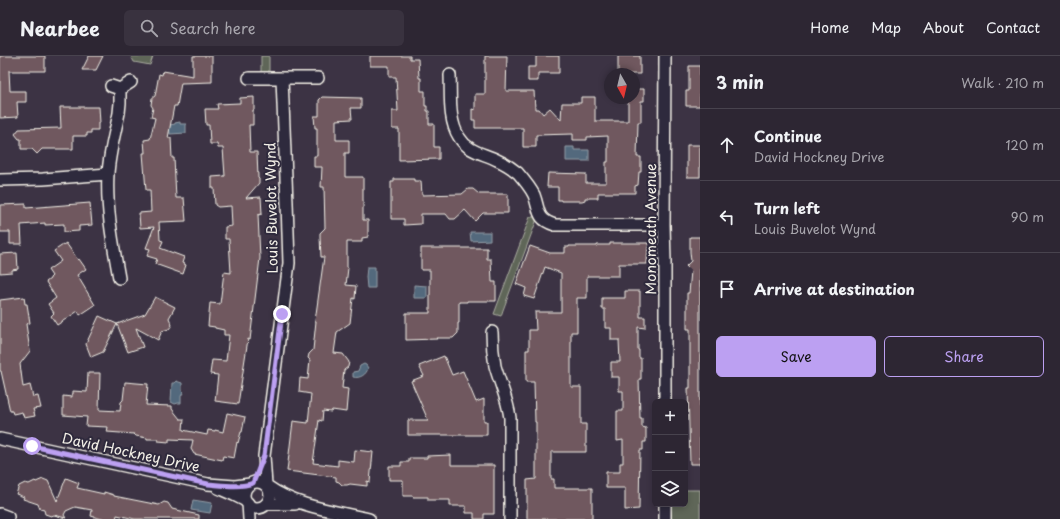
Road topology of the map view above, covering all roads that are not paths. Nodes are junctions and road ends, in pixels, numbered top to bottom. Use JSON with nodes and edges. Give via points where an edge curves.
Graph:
{"nodes":[{"id":1,"x":665,"y":56,"type":"edge"},
{"id":2,"x":450,"y":75,"type":"dead end"},
{"id":3,"x":249,"y":78,"type":"dead end"},
{"id":4,"x":282,"y":78,"type":"junction"},
{"id":5,"x":318,"y":78,"type":"dead end"},
{"id":6,"x":131,"y":82,"type":"dead end"},
{"id":7,"x":108,"y":174,"type":"junction"},
{"id":8,"x":0,"y":180,"type":"edge"},
{"id":9,"x":664,"y":225,"type":"junction"},
{"id":10,"x":120,"y":278,"type":"dead end"},
{"id":11,"x":492,"y":332,"type":"dead end"},
{"id":12,"x":665,"y":399,"type":"edge"},
{"id":13,"x":0,"y":438,"type":"edge"},
{"id":14,"x":264,"y":456,"type":"junction"},
{"id":15,"x":252,"y":483,"type":"junction"},
{"id":16,"x":208,"y":484,"type":"junction"},
{"id":17,"x":267,"y":486,"type":"junction"},
{"id":18,"x":247,"y":502,"type":"junction"},
{"id":19,"x":302,"y":504,"type":"junction"},
{"id":20,"x":265,"y":505,"type":"junction"},
{"id":21,"x":666,"y":507,"type":"edge"},
{"id":22,"x":249,"y":519,"type":"edge"},
{"id":23,"x":257,"y":519,"type":"edge"},
{"id":24,"x":369,"y":519,"type":"edge"},
{"id":25,"x":510,"y":519,"type":"edge"},
{"id":26,"x":666,"y":519,"type":"edge"}],
"edges":[{"from":1,"to":9,"type":"street","name":"Monomeath Avenue"},
{"from":2,"to":9,"type":"street","via":[[452,118],[459,137],[471,149],[497,160],[517,173],[530,188],[540,216],[544,220],[556,225]]},
{"from":3,"to":4,"type":"street"},
{"from":4,"to":5,"type":"street"},
{"from":4,"to":14,"type":"street","name":"Louis Buvelot Wynd","via":[[289,263]]},
{"from":6,"to":7,"type":"street","via":[[116,88],[120,103]]},
{"from":7,"to":8,"type":"street"},
{"from":7,"to":10,"type":"street","via":[[113,242]]},
{"from":9,"to":12,"type":"street","name":"Monomeath Avenue"},
{"from":11,"to":25,"type":"street","via":[[495,366],[510,418]]},
{"from":13,"to":16,"type":"street","name":"David Hockney Drive"},
{"from":14,"to":15,"type":"street","name":"Louis Buvelot Wynd"},
{"from":14,"to":17,"type":"street","name":"Louis Buvelot Wynd"},
{"from":15,"to":16,"type":"street","name":"David Hockney Drive","via":[[235,486]]},
{"from":15,"to":17,"type":"street","via":[[259,482]]},
{"from":15,"to":18,"type":"street","via":[[245,490]]},
{"from":16,"to":18,"type":"street","name":"David Hockney Drive"},
{"from":17,"to":19,"type":"street"},
{"from":17,"to":20,"type":"street","via":[[270,497]]},
{"from":18,"to":20,"type":"street","via":[[257,508]]},
{"from":18,"to":22,"type":"street"},
{"from":19,"to":20,"type":"street"},
{"from":19,"to":24,"type":"street"},
{"from":20,"to":23,"type":"street"},
{"from":21,"to":26,"type":"street"}]}
